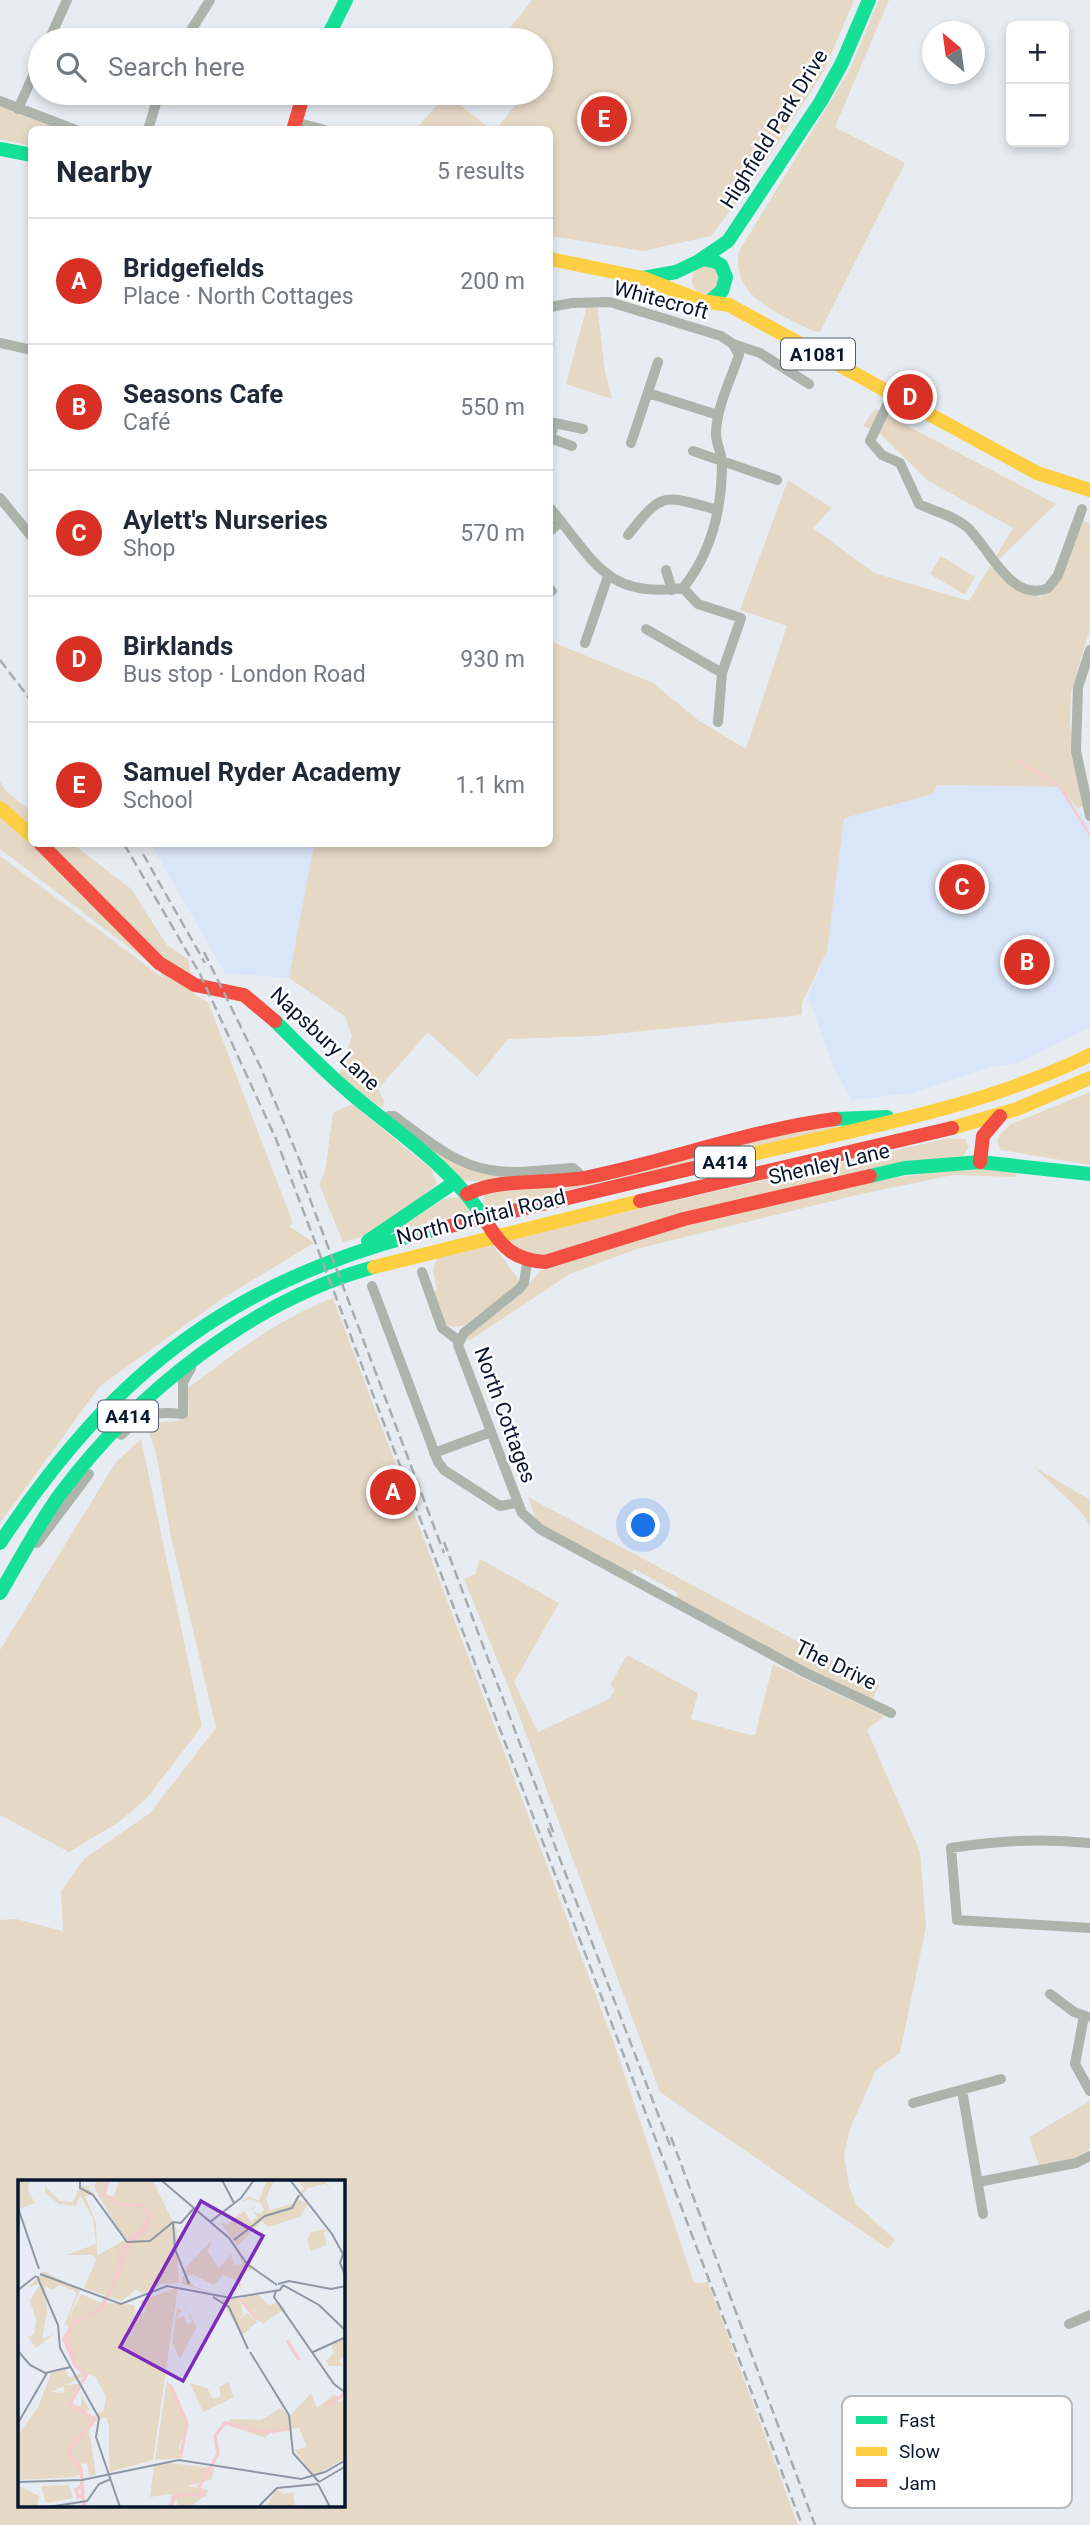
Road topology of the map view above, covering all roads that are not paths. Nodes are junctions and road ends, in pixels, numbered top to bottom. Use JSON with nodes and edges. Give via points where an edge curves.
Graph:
{"nodes":[{"id":1,"x":67,"y":0,"type":"edge"},
{"id":2,"x":210,"y":0,"type":"edge"},
{"id":3,"x":346,"y":0,"type":"edge"},
{"id":4,"x":869,"y":0,"type":"edge"},
{"id":5,"x":54,"y":28,"type":"edge"},
{"id":6,"x":192,"y":28,"type":"edge"},
{"id":7,"x":332,"y":28,"type":"edge"},
{"id":8,"x":28,"y":87,"type":"edge"},
{"id":9,"x":0,"y":101,"type":"edge"},
{"id":10,"x":155,"y":105,"type":"edge"},
{"id":11,"x":300,"y":105,"type":"edge"},
{"id":12,"x":18,"y":109,"type":"junction"},
{"id":13,"x":65,"y":126,"type":"edge"},
{"id":14,"x":149,"y":126,"type":"edge"},
{"id":15,"x":294,"y":126,"type":"edge"},
{"id":16,"x":0,"y":149,"type":"edge"},
{"id":17,"x":28,"y":154,"type":"edge"},
{"id":18,"x":728,"y":241,"type":"junction"},
{"id":19,"x":553,"y":260,"type":"edge"},
{"id":20,"x":695,"y":264,"type":"junction"},
{"id":21,"x":725,"y":275,"type":"junction"},
{"id":22,"x":643,"y":278,"type":"junction"},
{"id":23,"x":690,"y":293,"type":"junction"},
{"id":24,"x":710,"y":300,"type":"junction"},
{"id":25,"x":553,"y":307,"type":"edge"},
{"id":26,"x":745,"y":311,"type":"junction"},
{"id":27,"x":0,"y":344,"type":"edge"},
{"id":28,"x":733,"y":345,"type":"junction"},
{"id":29,"x":28,"y":348,"type":"edge"},
{"id":30,"x":658,"y":362,"type":"dead end"},
{"id":31,"x":809,"y":384,"type":"dead end"},
{"id":32,"x":648,"y":393,"type":"junction"},
{"id":33,"x":892,"y":395,"type":"junction"},
{"id":34,"x":718,"y":415,"type":"junction"},
{"id":35,"x":553,"y":429,"type":"edge"},
{"id":36,"x":583,"y":429,"type":"dead end"},
{"id":37,"x":553,"y":439,"type":"edge"},
{"id":38,"x":631,"y":443,"type":"dead end"},
{"id":39,"x":572,"y":446,"type":"dead end"},
{"id":40,"x":693,"y":451,"type":"dead end"},
{"id":41,"x":722,"y":460,"type":"junction"},
{"id":42,"x":777,"y":480,"type":"dead end"},
{"id":43,"x":1090,"y":490,"type":"edge"},
{"id":44,"x":0,"y":498,"type":"edge"},
{"id":45,"x":718,"y":510,"type":"junction"},
{"id":46,"x":1083,"y":510,"type":"edge"},
{"id":47,"x":553,"y":512,"type":"edge"},
{"id":48,"x":561,"y":522,"type":"junction"},
{"id":49,"x":553,"y":529,"type":"edge"},
{"id":50,"x":28,"y":532,"type":"edge"},
{"id":51,"x":628,"y":535,"type":"dead end"},
{"id":52,"x":666,"y":570,"type":"dead end"},
{"id":53,"x":608,"y":576,"type":"junction"},
{"id":54,"x":683,"y":588,"type":"junction"},
{"id":55,"x":671,"y":590,"type":"junction"},
{"id":56,"x":646,"y":629,"type":"dead end"},
{"id":57,"x":585,"y":643,"type":"dead end"},
{"id":58,"x":1090,"y":650,"type":"edge"},
{"id":59,"x":722,"y":673,"type":"junction"},
{"id":60,"x":718,"y":722,"type":"dead end"},
{"id":61,"x":0,"y":807,"type":"edge"},
{"id":62,"x":1090,"y":816,"type":"edge"},
{"id":63,"x":28,"y":832,"type":"edge"},
{"id":64,"x":44,"y":847,"type":"edge"},
{"id":65,"x":1090,"y":1055,"type":"edge"},
{"id":66,"x":1090,"y":1078,"type":"edge"},
{"id":67,"x":1003,"y":1114,"type":"junction"},
{"id":68,"x":907,"y":1119,"type":"junction"},
{"id":69,"x":383,"y":1121,"type":"junction"},
{"id":70,"x":939,"y":1132,"type":"junction"},
{"id":71,"x":978,"y":1146,"type":"junction"},
{"id":72,"x":979,"y":1162,"type":"junction"},
{"id":73,"x":1090,"y":1174,"type":"edge"},
{"id":74,"x":583,"y":1177,"type":"junction"},
{"id":75,"x":455,"y":1182,"type":"junction"},
{"id":76,"x":471,"y":1199,"type":"junction"},
{"id":77,"x":355,"y":1251,"type":"junction"},
{"id":78,"x":527,"y":1263,"type":"junction"},
{"id":79,"x":422,"y":1272,"type":"dead end"},
{"id":80,"x":372,"y":1286,"type":"dead end"},
{"id":81,"x":459,"y":1341,"type":"junction"},
{"id":82,"x":196,"y":1360,"type":"junction"},
{"id":83,"x":491,"y":1432,"type":"junction"},
{"id":84,"x":434,"y":1453,"type":"junction"},
{"id":85,"x":516,"y":1503,"type":"junction"},
{"id":86,"x":0,"y":1543,"type":"edge"},
{"id":87,"x":24,"y":1556,"type":"junction"},
{"id":88,"x":0,"y":1593,"type":"edge"},
{"id":89,"x":764,"y":1651,"type":"joint"},
{"id":90,"x":891,"y":1713,"type":"dead end"},
{"id":91,"x":1090,"y":1843,"type":"edge"},
{"id":92,"x":1090,"y":1928,"type":"edge"},
{"id":93,"x":1050,"y":1994,"type":"dead end"},
{"id":94,"x":1087,"y":2016,"type":"edge"},
{"id":95,"x":1001,"y":2079,"type":"dead end"},
{"id":96,"x":961,"y":2090,"type":"junction"},
{"id":97,"x":1090,"y":2091,"type":"edge"},
{"id":98,"x":913,"y":2103,"type":"dead end"},
{"id":99,"x":1090,"y":2156,"type":"edge"},
{"id":100,"x":978,"y":2182,"type":"junction"},
{"id":101,"x":983,"y":2214,"type":"dead end"},
{"id":102,"x":1090,"y":2315,"type":"edge"},
{"id":103,"x":1069,"y":2324,"type":"dead end"}],
"edges":[{"from":1,"to":5,"type":"street"},
{"from":2,"to":6,"type":"street"},
{"from":3,"to":7,"type":"main road"},
{"from":4,"to":18,"type":"main road","name":"Highfield Park Drive","via":[[831,83]]},
{"from":8,"to":12,"type":"street"},
{"from":9,"to":12,"type":"street"},
{"from":10,"to":14,"type":"street"},
{"from":11,"to":15,"type":"main road"},
{"from":12,"to":13,"type":"street"},
{"from":16,"to":17,"type":"main road"},
{"from":18,"to":20,"type":"main road","name":"Highfield Park Drive"},
{"from":18,"to":21,"type":"main road","name":"Highfield Park Drive"},
{"from":19,"to":22,"type":"main road","number":"A1081"},
{"from":20,"to":21,"type":"main road","via":[[712,260]]},
{"from":20,"to":22,"type":"main road","number":"A1081"},
{"from":20,"to":23,"type":"main road","via":[[685,278]]},
{"from":21,"to":24,"type":"main road","via":[[721,294]]},
{"from":21,"to":26,"type":"main road","number":"A1081"},
{"from":22,"to":23,"type":"main road","number":"A1081"},
{"from":23,"to":24,"type":"main road","number":"A1081","via":[[702,301]]},
{"from":24,"to":26,"type":"main road","number":"A1081"},
{"from":25,"to":28,"type":"street","name":"Whitecroft","via":[[610,302],[721,336]]},
{"from":26,"to":33,"type":"main road","number":"A1081"},
{"from":27,"to":29,"type":"street"},
{"from":28,"to":31,"type":"street","via":[[760,353]]},
{"from":28,"to":34,"type":"street","via":[[739,355]]},
{"from":30,"to":32,"type":"street"},
{"from":32,"to":34,"type":"street"},
{"from":32,"to":38,"type":"street"},
{"from":33,"to":43,"type":"main road","number":"A1081","via":[[1037,473]]},
{"from":33,"to":46,"type":"street","via":[[870,441],[873,449],[900,463],[919,504],[967,527],[1014,583],[1037,591],[1048,588],[1058,575]]},
{"from":34,"to":41,"type":"street","via":[[716,434]]},
{"from":35,"to":36,"type":"street","via":[[555,423]]},
{"from":37,"to":39,"type":"street"},
{"from":40,"to":41,"type":"street"},
{"from":41,"to":42,"type":"street"},
{"from":41,"to":45,"type":"street"},
{"from":44,"to":50,"type":"street"},
{"from":45,"to":51,"type":"street","via":[[670,497],[653,504]]},
{"from":45,"to":54,"type":"street","via":[[698,570]]},
{"from":47,"to":48,"type":"street"},
{"from":48,"to":49,"type":"street"},
{"from":48,"to":53,"type":"street"},
{"from":52,"to":55,"type":"street"},
{"from":53,"to":55,"type":"street","via":[[625,587]]},
{"from":53,"to":57,"type":"street"},
{"from":54,"to":55,"type":"street"},
{"from":54,"to":59,"type":"street","via":[[698,604],[741,618]]},
{"from":56,"to":59,"type":"street"},
{"from":58,"to":62,"type":"street","via":[[1078,687],[1076,751]]},
{"from":59,"to":60,"type":"street"},
{"from":61,"to":63,"type":"main road"},
{"from":64,"to":69,"type":"main road","name":"Napsbury Lane","via":[[159,963],[195,985],[244,995]]},
{"from":65,"to":68,"type":"main road","name":"North Orbital Road","number":"A414","via":[[984,1099]]},
{"from":66,"to":67,"type":"main road","name":"North Orbital Road","number":"A414"},
{"from":67,"to":70,"type":"main road","name":"North Orbital Road","number":"A414"},
{"from":67,"to":71,"type":"main road","via":[[988,1126]]},
{"from":68,"to":74,"type":"main road","name":"Napsbury Lane","via":[[835,1119],[757,1130],[652,1162]]},
{"from":68,"to":77,"type":"main road","name":"North Orbital Road","number":"A414"},
{"from":69,"to":74,"type":"street","name":"Napsbury Lane","via":[[394,1116],[477,1168],[573,1168]]},
{"from":69,"to":75,"type":"main road","name":"Napsbury Lane"},
{"from":70,"to":71,"type":"main road","via":[[967,1134]]},
{"from":70,"to":82,"type":"main road","name":"North Orbital Road","number":"A414","via":[[468,1241],[362,1270],[267,1312]]},
{"from":71,"to":72,"type":"main road"},
{"from":72,"to":73,"type":"main road","name":"Shenley Lane"},
{"from":72,"to":78,"type":"main road","name":"Shenley Lane","via":[[922,1165],[862,1177],[649,1229],[545,1262]]},
{"from":74,"to":76,"type":"main road","name":"Napsbury Lane","via":[[547,1184],[485,1186]]},
{"from":75,"to":76,"type":"main road"},
{"from":75,"to":77,"type":"main road"},
{"from":76,"to":78,"type":"main road","via":[[513,1258]]},
{"from":77,"to":86,"type":"main road","name":"North Orbital Road","number":"A414","via":[[300,1272],[225,1311],[137,1376],[56,1460]]},
{"from":78,"to":81,"type":"street","name":"North Cottages","via":[[519,1289]]},
{"from":79,"to":81,"type":"street","name":"North Cottages","via":[[442,1328]]},
{"from":80,"to":84,"type":"street"},
{"from":81,"to":83,"type":"street","name":"North Cottages"},
{"from":82,"to":87,"type":"main road","name":"North Orbital Road","number":"A414","via":[[151,1394],[91,1455],[35,1530]]},
{"from":82,"to":87,"type":"street","via":[[183,1382],[183,1414],[151,1413],[136,1420]]},
{"from":83,"to":84,"type":"street"},
{"from":83,"to":85,"type":"street","name":"North Cottages"},
{"from":84,"to":85,"type":"street","name":"North Cottages","via":[[444,1470],[500,1506]]},
{"from":85,"to":89,"type":"street","name":"North Cottages","via":[[540,1529]]},
{"from":87,"to":88,"type":"main road","name":"North Orbital Road","number":"A414"},
{"from":89,"to":90,"type":"street","name":"The Drive"},
{"from":91,"to":92,"type":"street","via":[[1002,1840],[951,1848],[957,1920]]},
{"from":93,"to":94,"type":"street"},
{"from":94,"to":97,"type":"street","via":[[1075,2064]]},
{"from":95,"to":96,"type":"street"},
{"from":96,"to":98,"type":"street"},
{"from":96,"to":100,"type":"street"},
{"from":99,"to":100,"type":"street","via":[[1076,2163]]},
{"from":100,"to":101,"type":"street"},
{"from":102,"to":103,"type":"street"}]}
